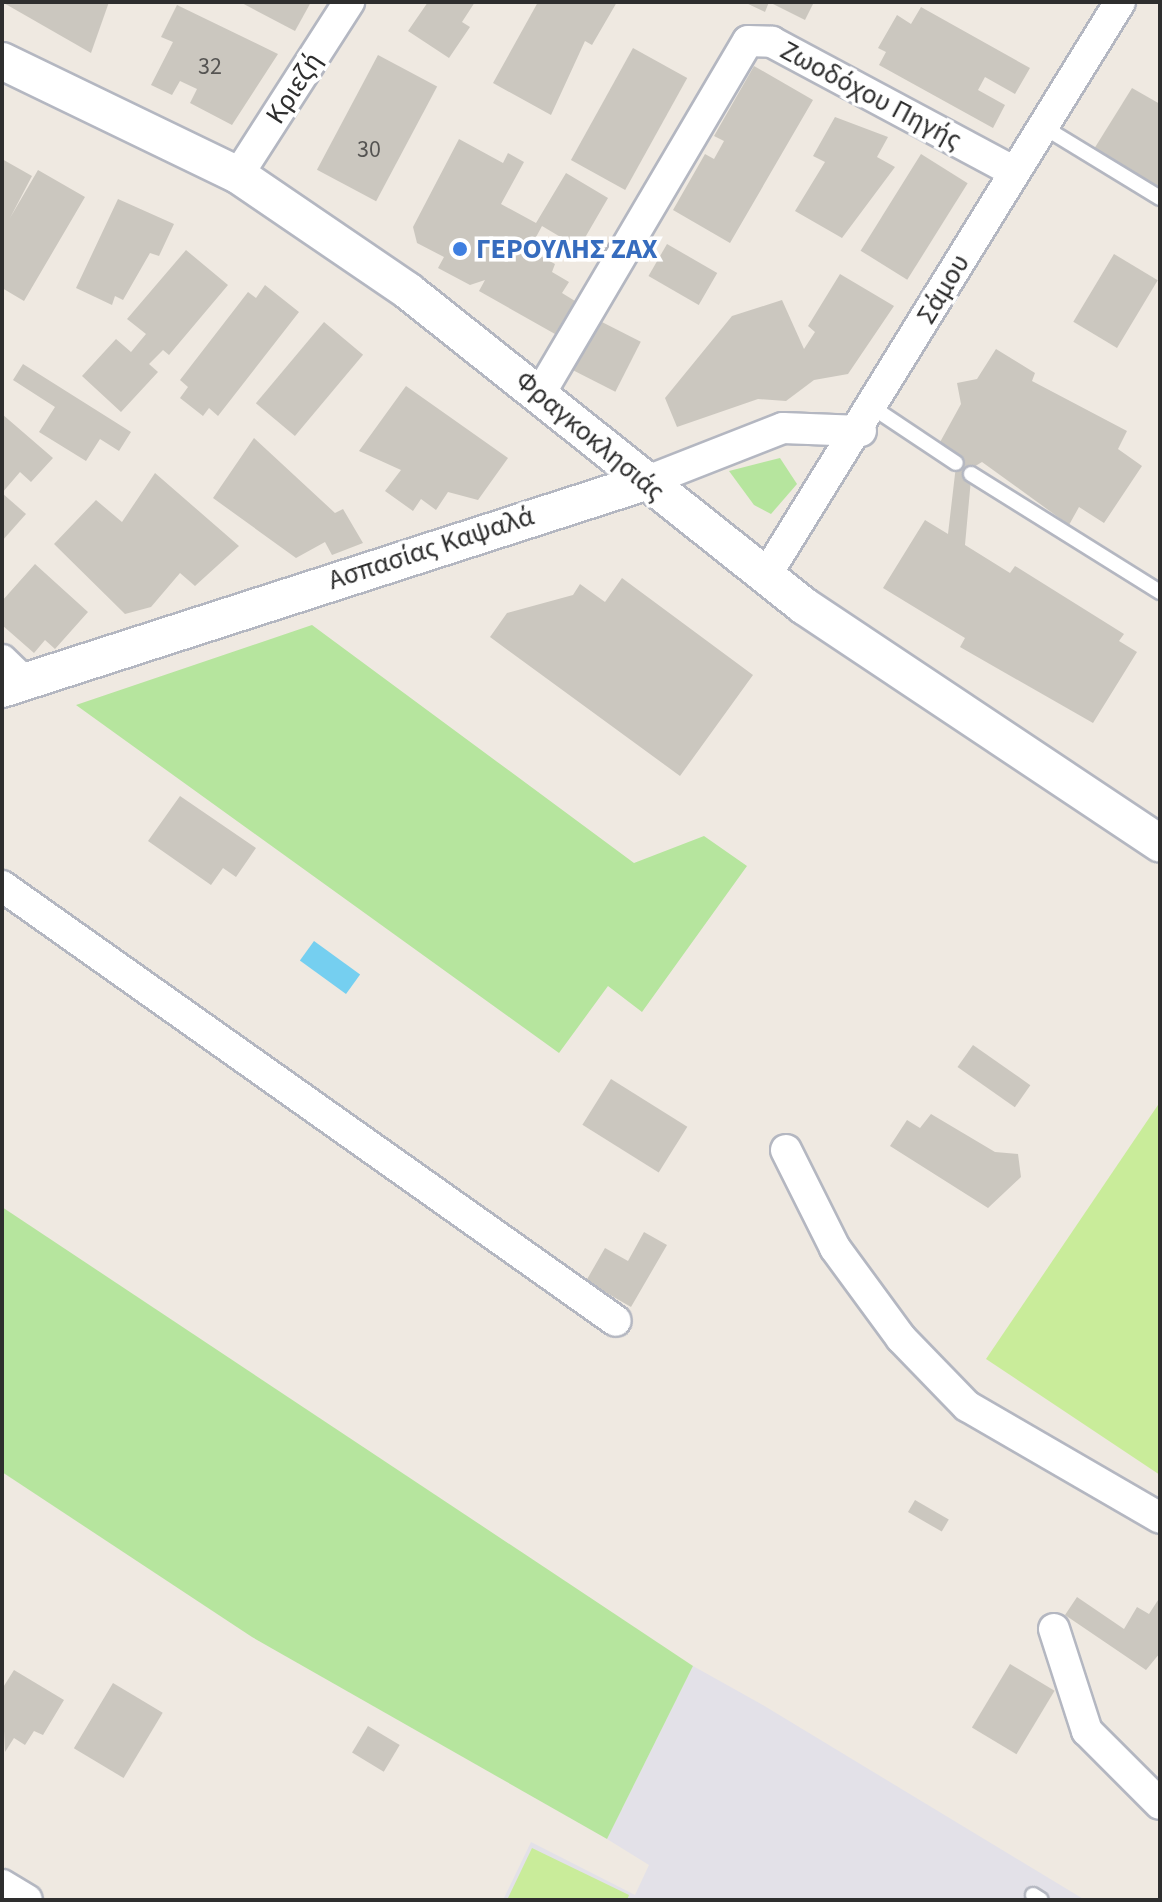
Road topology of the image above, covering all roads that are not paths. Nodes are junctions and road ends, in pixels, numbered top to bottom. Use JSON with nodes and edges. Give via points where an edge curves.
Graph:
{"nodes":[{"id":1,"x":349,"y":2,"type":"edge"},
{"id":2,"x":1120,"y":2,"type":"edge"},
{"id":3,"x":2,"y":61,"type":"edge"},
{"id":4,"x":1042,"y":126,"type":"junction"},
{"id":5,"x":1014,"y":172,"type":"junction"},
{"id":6,"x":238,"y":175,"type":"junction"},
{"id":7,"x":1160,"y":198,"type":"edge"},
{"id":8,"x":541,"y":392,"type":"junction"},
{"id":9,"x":868,"y":420,"type":"junction"},
{"id":10,"x":956,"y":463,"type":"dead end"},
{"id":11,"x":971,"y":474,"type":"dead end"},
{"id":12,"x":645,"y":482,"type":"junction"},
{"id":13,"x":765,"y":577,"type":"junction"},
{"id":14,"x":1160,"y":592,"type":"edge"},
{"id":15,"x":9,"y":677,"type":"edge"},
{"id":16,"x":1160,"y":843,"type":"edge"},
{"id":17,"x":2,"y":886,"type":"edge"},
{"id":18,"x":786,"y":1150,"type":"dead end"},
{"id":19,"x":616,"y":1321,"type":"dead end"},
{"id":20,"x":1160,"y":1518,"type":"edge"},
{"id":21,"x":1054,"y":1629,"type":"dead end"},
{"id":22,"x":1160,"y":1804,"type":"edge"},
{"id":23,"x":2,"y":1885,"type":"edge"},
{"id":24,"x":27,"y":1900,"type":"edge"}],
"edges":[{"from":1,"to":6,"type":"street","name":"Κριεζή"},
{"from":2,"to":4,"type":"street","name":"Σάμου"},
{"from":3,"to":6,"type":"street","name":"Φραγκοκλησιάς"},
{"from":4,"to":5,"type":"street","name":"Σάμου"},
{"from":4,"to":7,"type":"lane"},
{"from":5,"to":8,"type":"street","name":"Ζωοδόχου Πηγής","via":[[772,42],[748,41]]},
{"from":5,"to":9,"type":"street","name":"Σάμου"},
{"from":6,"to":8,"type":"street","name":"Φραγκοκλησιάς"},
{"from":8,"to":12,"type":"street","name":"Φραγκοκλησιάς"},
{"from":9,"to":10,"type":"lane"},
{"from":9,"to":12,"type":"street","name":"Ασπασίας Καψαλά","via":[[783,428]]},
{"from":9,"to":13,"type":"street","name":"Σάμου"},
{"from":11,"to":14,"type":"lane"},
{"from":12,"to":13,"type":"street","name":"Φραγκοκλησιάς"},
{"from":12,"to":15,"type":"street","name":"Ασπασίας Καψαλά"},
{"from":13,"to":16,"type":"street","name":"Φραγκοκλησιάς"},
{"from":17,"to":19,"type":"street"},
{"from":18,"to":20,"type":"street","via":[[835,1248],[901,1338],[967,1406]]},
{"from":21,"to":22,"type":"street","via":[[1087,1731]]},
{"from":23,"to":24,"type":"street"}]}
